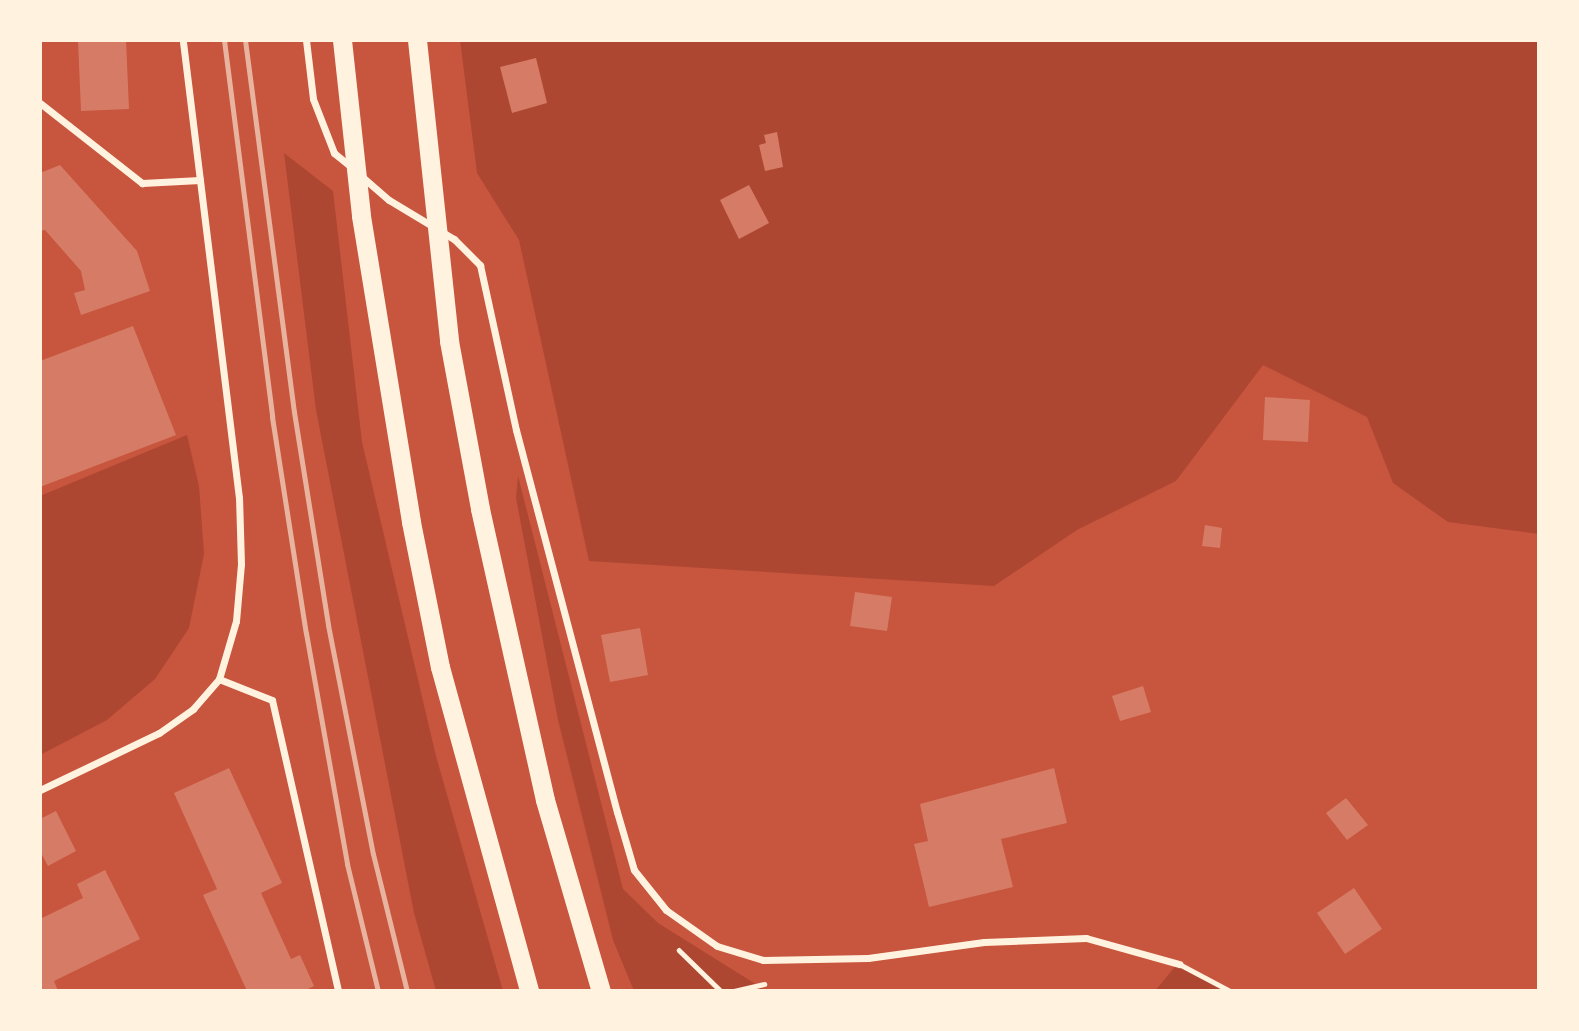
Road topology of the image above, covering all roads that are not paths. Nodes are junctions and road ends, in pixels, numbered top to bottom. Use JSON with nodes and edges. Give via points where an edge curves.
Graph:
{"nodes":[{"id":1,"x":183,"y":40,"type":"edge"},
{"id":2,"x":306,"y":40,"type":"edge"},
{"id":3,"x":342,"y":40,"type":"edge"},
{"id":4,"x":417,"y":40,"type":"edge"},
{"id":5,"x":40,"y":103,"type":"edge"},
{"id":6,"x":200,"y":180,"type":"junction"},
{"id":7,"x":219,"y":679,"type":"junction"},
{"id":8,"x":40,"y":790,"type":"edge"},
{"id":9,"x":1179,"y":964,"type":"joint"},
{"id":10,"x":338,"y":991,"type":"edge"},
{"id":11,"x":529,"y":991,"type":"edge"},
{"id":12,"x":601,"y":991,"type":"edge"},
{"id":13,"x":1230,"y":991,"type":"edge"}],
"edges":[{"from":1,"to":6,"type":"street"},
{"from":2,"to":9,"type":"street","via":[[313,99],[334,153],[389,200],[454,239],[480,265],[516,430],[627,847],[634,870],[666,910],[717,946],[762,960],[868,958],[984,942],[1086,938]]},
{"from":3,"to":11,"type":"highway","via":[[365,243],[411,522],[440,667]]},
{"from":4,"to":12,"type":"highway","via":[[449,341],[545,800]]},
{"from":5,"to":6,"type":"street","via":[[142,183]]},
{"from":6,"to":7,"type":"street","via":[[239,498],[242,564],[236,621]]},
{"from":7,"to":8,"type":"street","via":[[192,709],[159,733]]},
{"from":7,"to":10,"type":"street","via":[[272,700]]},
{"from":9,"to":13,"type":"lane"}]}
